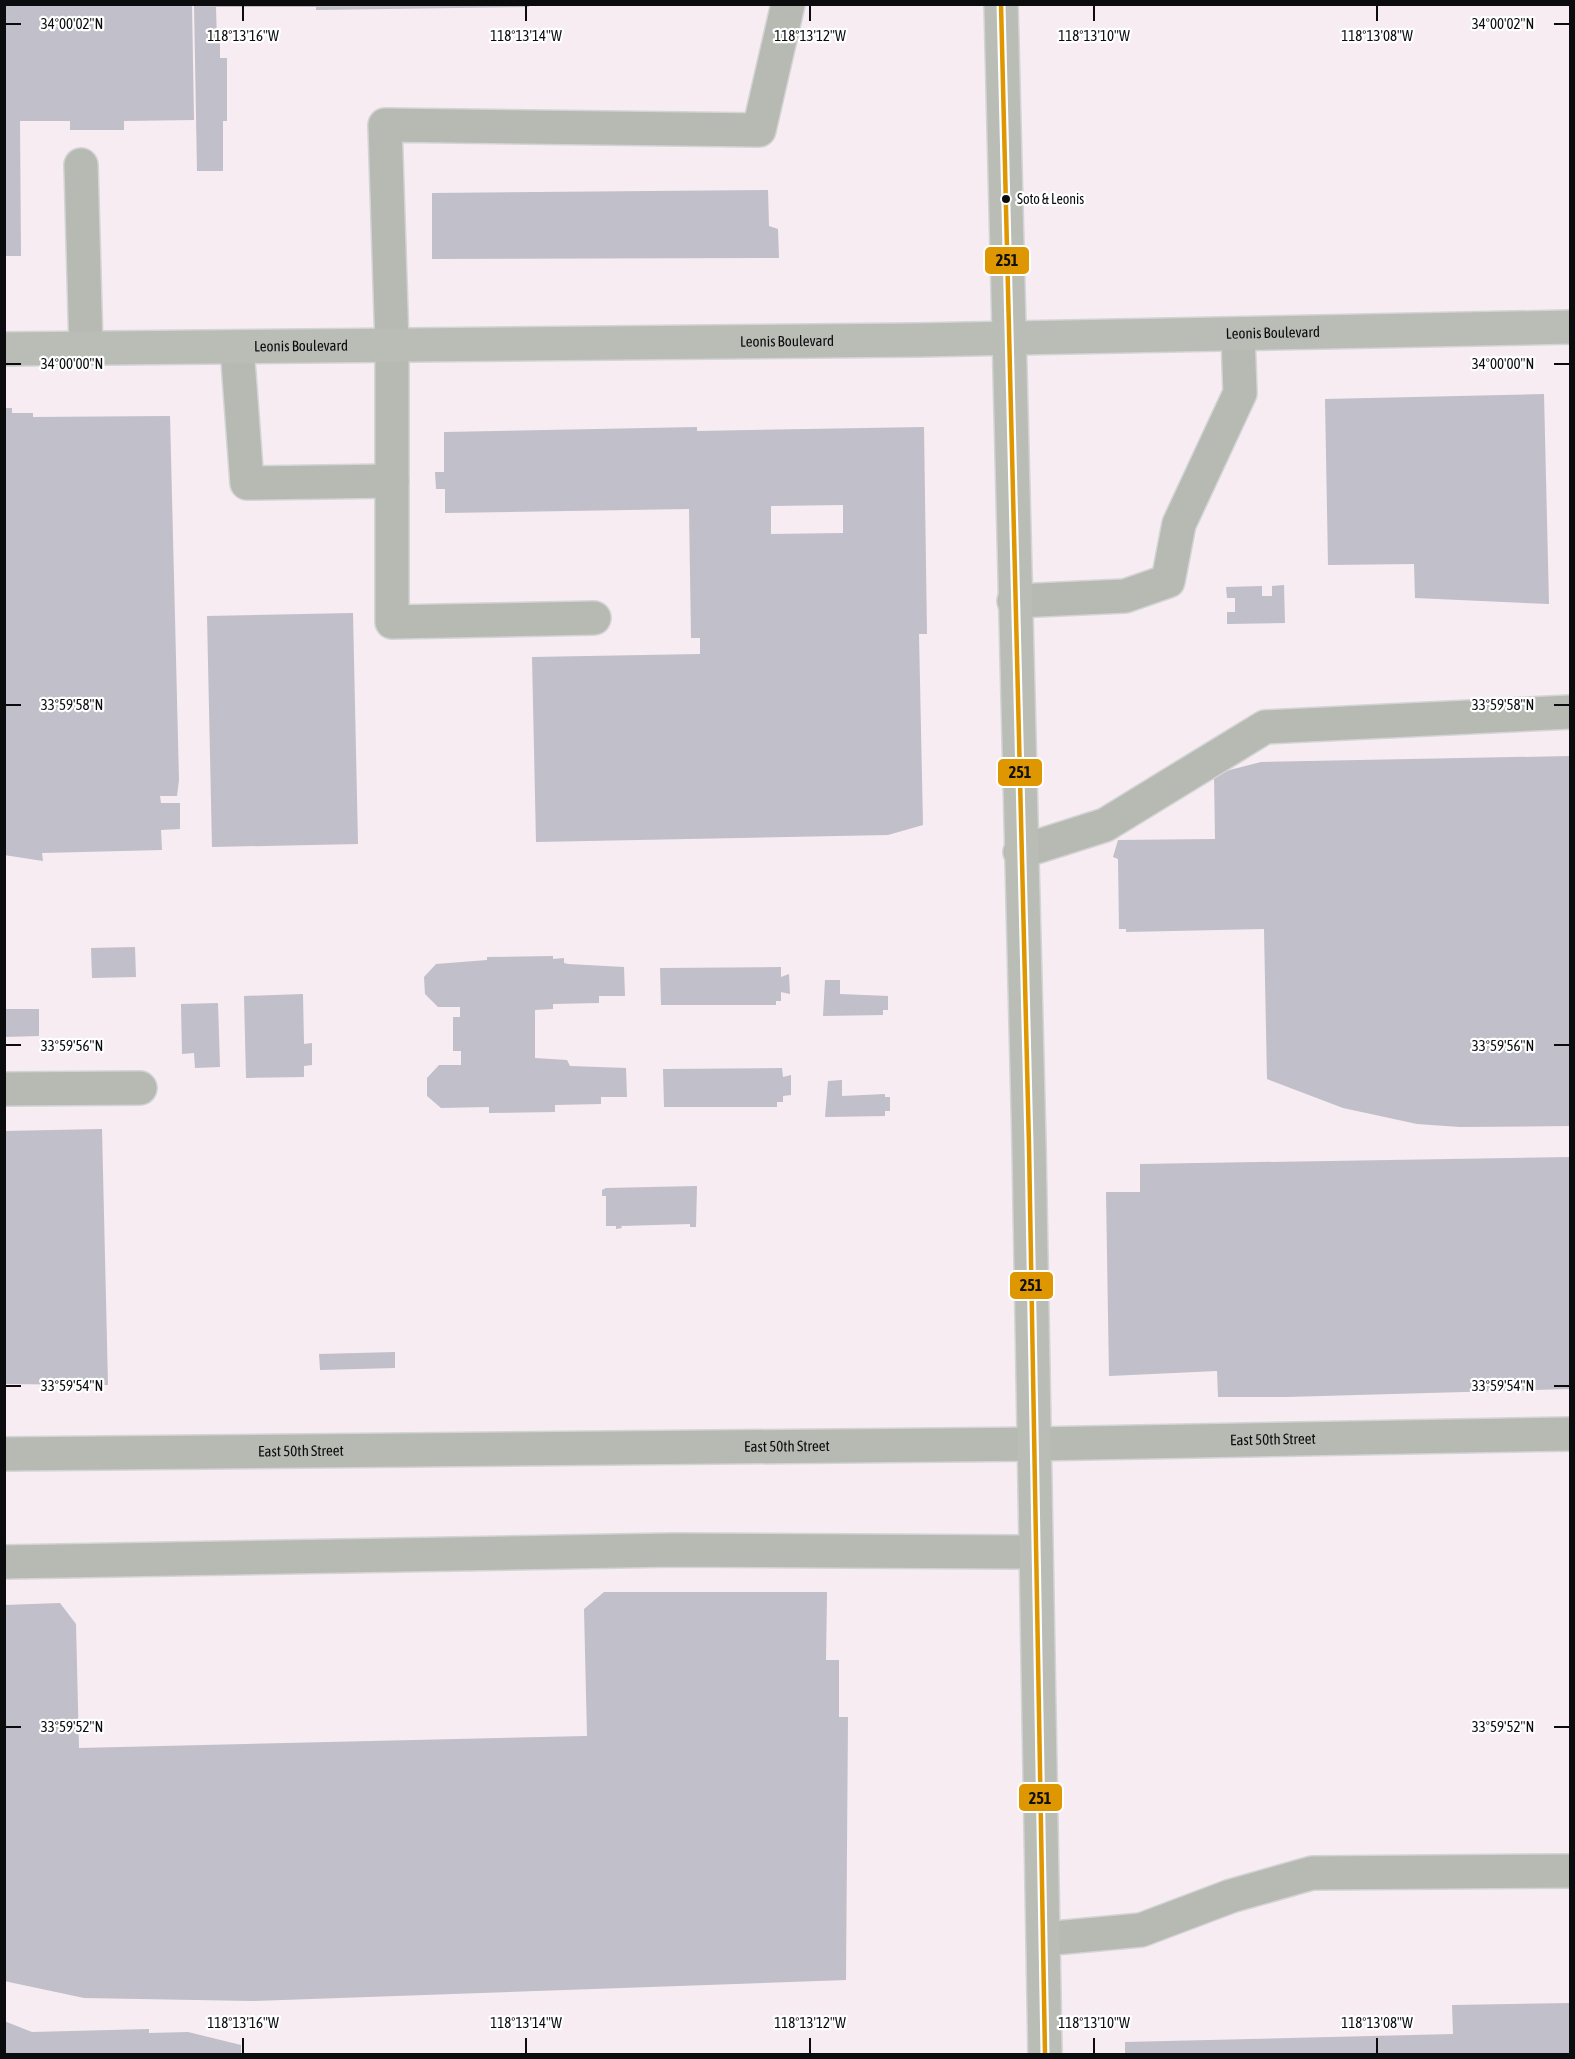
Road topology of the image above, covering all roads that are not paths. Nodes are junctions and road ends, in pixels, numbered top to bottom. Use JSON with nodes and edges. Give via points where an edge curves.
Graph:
{"nodes":[{"id":1,"x":788,"y":4,"type":"edge"},
{"id":2,"x":1001,"y":4,"type":"edge"},
{"id":3,"x":81,"y":165,"type":"dead end"},
{"id":4,"x":1570,"y":327,"type":"edge"},
{"id":5,"x":1238,"y":334,"type":"junction"},
{"id":6,"x":1008,"y":339,"type":"junction"},
{"id":7,"x":393,"y":345,"type":"junction"},
{"id":8,"x":237,"y":347,"type":"junction"},
{"id":9,"x":86,"y":348,"type":"junction"},
{"id":10,"x":4,"y":349,"type":"edge"},
{"id":11,"x":393,"y":481,"type":"junction"},
{"id":12,"x":1014,"y":601,"type":"junction"},
{"id":13,"x":594,"y":618,"type":"dead end"},
{"id":14,"x":1570,"y":712,"type":"edge"},
{"id":15,"x":1020,"y":852,"type":"junction"},
{"id":16,"x":140,"y":1088,"type":"dead end"},
{"id":17,"x":4,"y":1089,"type":"edge"},
{"id":18,"x":1570,"y":1434,"type":"edge"},
{"id":19,"x":1034,"y":1444,"type":"junction"},
{"id":20,"x":4,"y":1454,"type":"edge"},
{"id":21,"x":1036,"y":1552,"type":"junction"},
{"id":22,"x":4,"y":1562,"type":"edge"},
{"id":23,"x":1570,"y":1871,"type":"edge"},
{"id":24,"x":1044,"y":1938,"type":"junction"},
{"id":25,"x":1045,"y":2055,"type":"edge"}],
"edges":[{"from":1,"to":7,"type":"street","via":[[759,130],[385,124]]},
{"from":2,"to":6,"type":"main road"},
{"from":3,"to":9,"type":"street"},
{"from":4,"to":5,"type":"main road","name":"Leonis Boulevard"},
{"from":5,"to":6,"type":"main road","name":"Leonis Boulevard"},
{"from":5,"to":12,"type":"street","via":[[1240,393],[1179,524],[1168,581],[1125,596]]},
{"from":6,"to":7,"type":"main road","name":"Leonis Boulevard"},
{"from":6,"to":12,"type":"main road"},
{"from":7,"to":8,"type":"main road","name":"Leonis Boulevard"},
{"from":7,"to":11,"type":"street"},
{"from":8,"to":9,"type":"main road","name":"Leonis Boulevard"},
{"from":8,"to":11,"type":"street","via":[[248,483]]},
{"from":9,"to":10,"type":"main road","name":"Leonis Boulevard"},
{"from":11,"to":13,"type":"street","via":[[392,622]]},
{"from":12,"to":15,"type":"main road"},
{"from":14,"to":15,"type":"street","via":[[1265,727],[1105,825]]},
{"from":15,"to":19,"type":"main road"},
{"from":16,"to":17,"type":"street"},
{"from":18,"to":19,"type":"street","name":"East 50th Street"},
{"from":19,"to":20,"type":"street","name":"East 50th Street"},
{"from":19,"to":21,"type":"main road"},
{"from":21,"to":22,"type":"street","via":[[673,1550]]},
{"from":21,"to":24,"type":"main road"},
{"from":23,"to":24,"type":"street","via":[[1312,1873],[1231,1896],[1141,1930]]},
{"from":24,"to":25,"type":"main road"}]}
